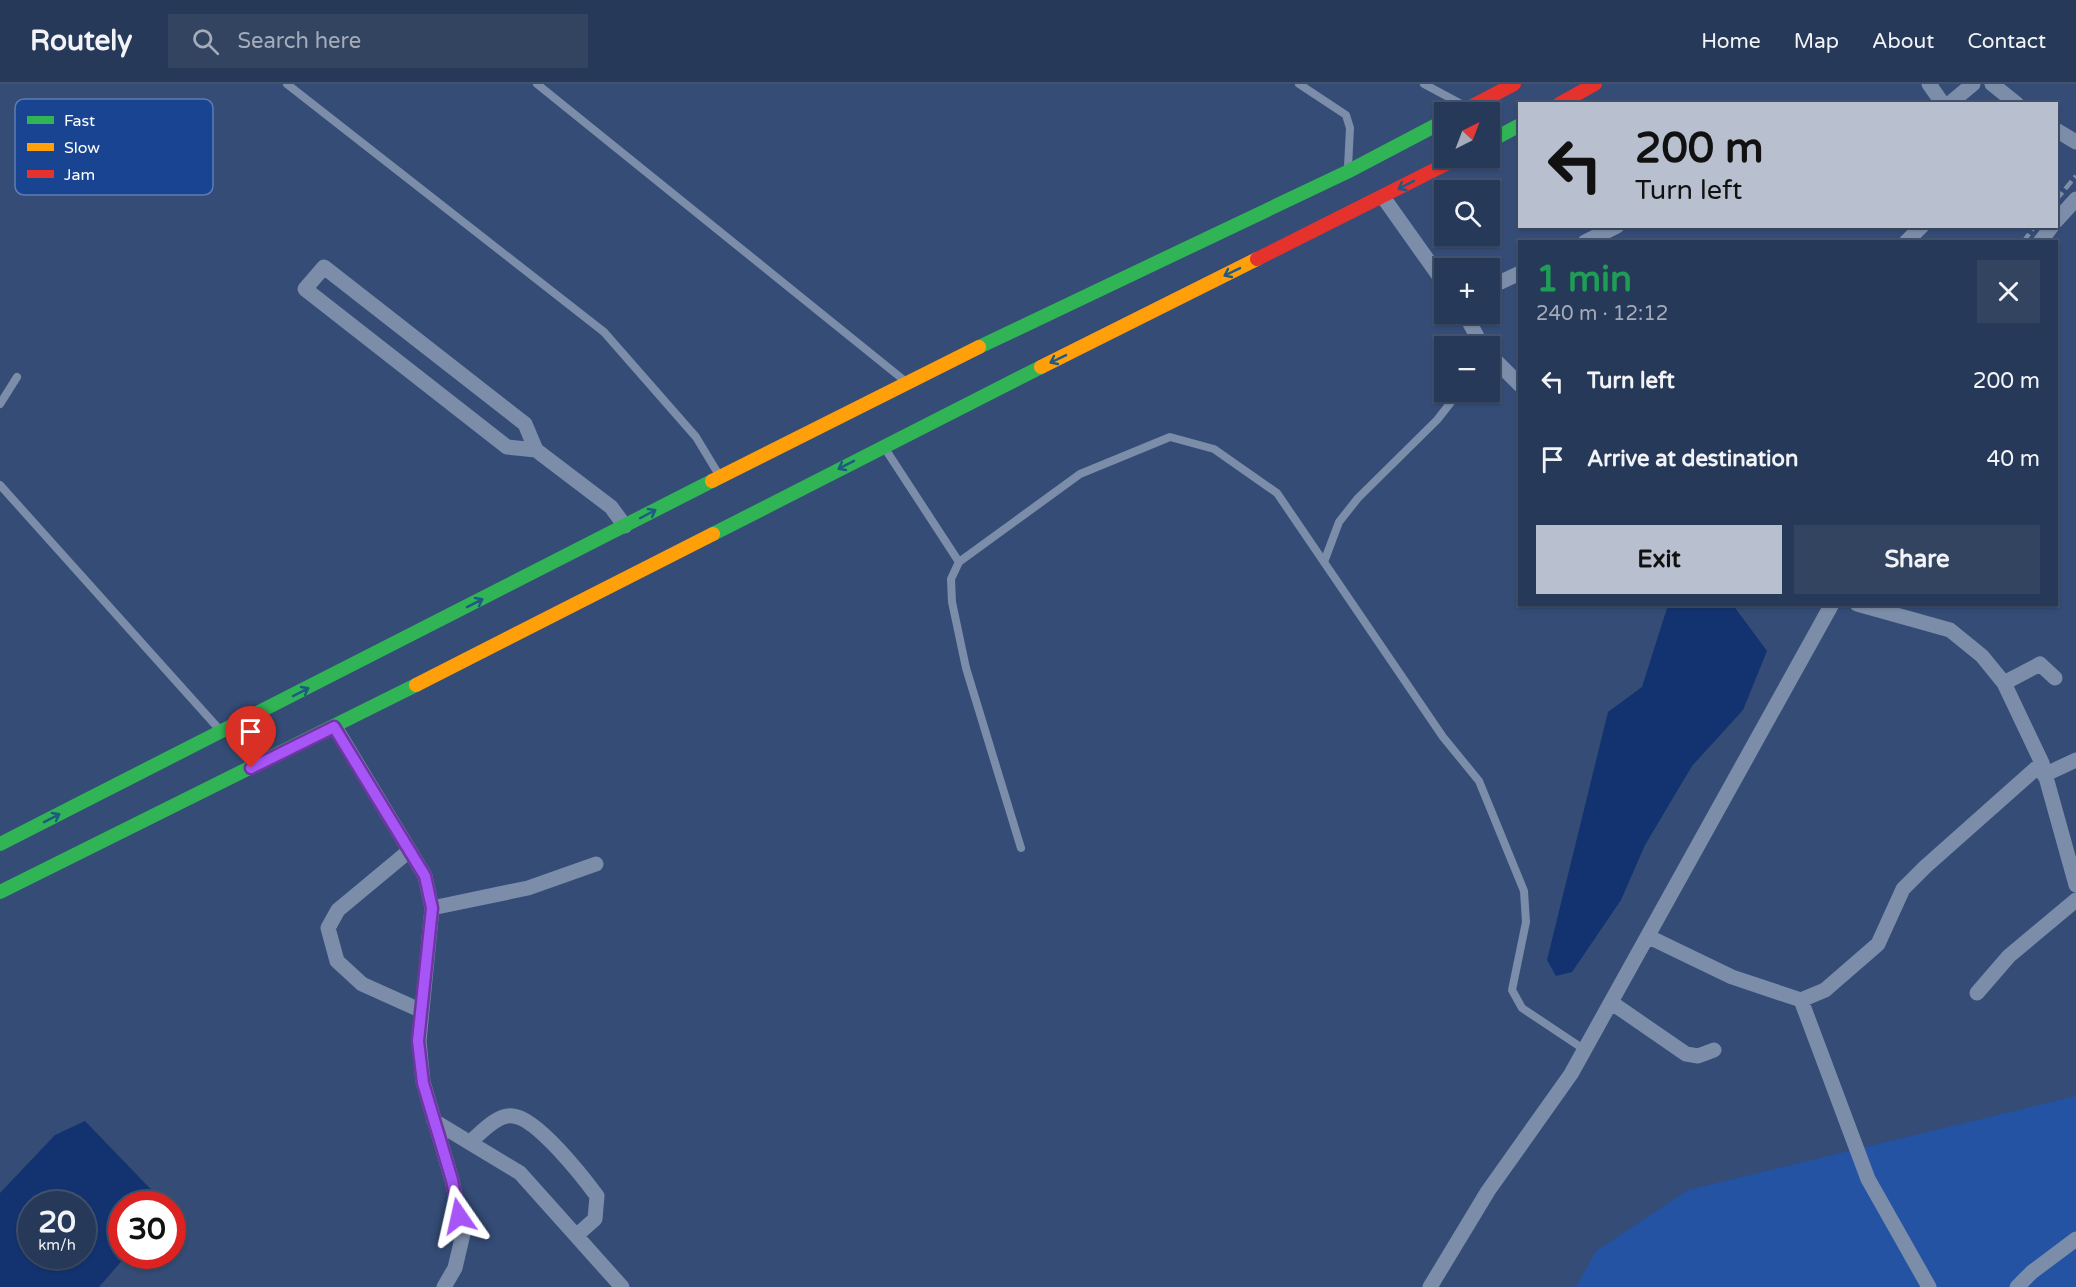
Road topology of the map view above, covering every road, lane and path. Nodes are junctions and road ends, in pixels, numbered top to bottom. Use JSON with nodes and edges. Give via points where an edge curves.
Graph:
{"nodes":[{"id":1,"x":287,"y":84,"type":"edge"},
{"id":2,"x":537,"y":84,"type":"edge"},
{"id":3,"x":1299,"y":84,"type":"edge"},
{"id":4,"x":1424,"y":84,"type":"edge"},
{"id":5,"x":1514,"y":84,"type":"edge"},
{"id":6,"x":1595,"y":84,"type":"edge"},
{"id":7,"x":1929,"y":84,"type":"edge"},
{"id":8,"x":1973,"y":84,"type":"edge"},
{"id":9,"x":1992,"y":84,"type":"edge"},
{"id":10,"x":1452,"y":102,"type":"edge"},
{"id":11,"x":1480,"y":102,"type":"edge"},
{"id":12,"x":1563,"y":102,"type":"edge"},
{"id":13,"x":1942,"y":102,"type":"edge"},
{"id":14,"x":1951,"y":102,"type":"edge"},
{"id":15,"x":2014,"y":102,"type":"edge"},
{"id":16,"x":1434,"y":126,"type":"edge"},
{"id":17,"x":1518,"y":126,"type":"edge"},
{"id":18,"x":2058,"y":131,"type":"edge"},
{"id":19,"x":1500,"y":136,"type":"edge"},
{"id":20,"x":2076,"y":142,"type":"edge"},
{"id":21,"x":1439,"y":168,"type":"edge"},
{"id":22,"x":1347,"y":172,"type":"junction"},
{"id":23,"x":1383,"y":197,"type":"junction"},
{"id":24,"x":2076,"y":198,"type":"edge"},
{"id":25,"x":2058,"y":219,"type":"edge"},
{"id":26,"x":1613,"y":228,"type":"edge"},
{"id":27,"x":1920,"y":228,"type":"edge"},
{"id":28,"x":1589,"y":240,"type":"edge"},
{"id":29,"x":1908,"y":240,"type":"edge"},
{"id":30,"x":1434,"y":269,"type":"edge"},
{"id":31,"x":1518,"y":274,"type":"edge"},
{"id":32,"x":1500,"y":282,"type":"edge"},
{"id":33,"x":1500,"y":366,"type":"edge"},
{"id":34,"x":17,"y":377,"type":"dead end"},
{"id":35,"x":906,"y":382,"type":"junction"},
{"id":36,"x":1518,"y":383,"type":"edge"},
{"id":37,"x":1451,"y":402,"type":"edge"},
{"id":38,"x":0,"y":404,"type":"edge"},
{"id":39,"x":884,"y":446,"type":"junction"},
{"id":40,"x":536,"y":450,"type":"junction"},
{"id":41,"x":720,"y":477,"type":"junction"},
{"id":42,"x":0,"y":485,"type":"edge"},
{"id":43,"x":625,"y":526,"type":"junction"},
{"id":44,"x":960,"y":562,"type":"junction"},
{"id":45,"x":1324,"y":562,"type":"junction"},
{"id":46,"x":1831,"y":606,"type":"edge"},
{"id":47,"x":1864,"y":606,"type":"edge"},
{"id":48,"x":2055,"y":678,"type":"dead end"},
{"id":49,"x":2004,"y":682,"type":"junction"},
{"id":50,"x":334,"y":727,"type":"junction"},
{"id":51,"x":222,"y":733,"type":"junction"},
{"id":52,"x":2076,"y":760,"type":"edge"},
{"id":53,"x":2043,"y":769,"type":"junction"},
{"id":54,"x":0,"y":844,"type":"edge"},
{"id":55,"x":1021,"y":848,"type":"dead end"},
{"id":56,"x":410,"y":851,"type":"junction"},
{"id":57,"x":596,"y":864,"type":"dead end"},
{"id":58,"x":2076,"y":885,"type":"edge"},
{"id":59,"x":0,"y":892,"type":"edge"},
{"id":60,"x":2076,"y":900,"type":"edge"},
{"id":61,"x":432,"y":908,"type":"junction"},
{"id":62,"x":1649,"y":937,"type":"junction"},
{"id":63,"x":1977,"y":993,"type":"dead end"},
{"id":64,"x":1801,"y":1000,"type":"junction"},
{"id":65,"x":1612,"y":1003,"type":"junction"},
{"id":66,"x":422,"y":1011,"type":"junction"},
{"id":67,"x":1579,"y":1046,"type":"junction"},
{"id":68,"x":1714,"y":1050,"type":"dead end"},
{"id":69,"x":434,"y":1121,"type":"junction"},
{"id":70,"x":470,"y":1142,"type":"junction"},
{"id":71,"x":577,"y":1235,"type":"junction"},
{"id":72,"x":2076,"y":1239,"type":"edge"},
{"id":73,"x":444,"y":1287,"type":"edge"},
{"id":74,"x":622,"y":1287,"type":"edge"},
{"id":75,"x":1430,"y":1287,"type":"edge"},
{"id":76,"x":1929,"y":1287,"type":"edge"},
{"id":77,"x":2017,"y":1287,"type":"edge"}],
"edges":[{"from":1,"to":41,"type":"lane","via":[[604,332],[696,437]]},
{"from":2,"to":35,"type":"lane"},
{"from":3,"to":22,"type":"lane","via":[[1346,115],[1350,128]]},
{"from":4,"to":10,"type":"lane"},
{"from":5,"to":11,"type":"main road"},
{"from":6,"to":12,"type":"main road"},
{"from":7,"to":13,"type":"street"},
{"from":8,"to":14,"type":"street"},
{"from":9,"to":15,"type":"street"},
{"from":16,"to":22,"type":"main road"},
{"from":17,"to":19,"type":"main road"},
{"from":18,"to":20,"type":"street"},
{"from":21,"to":23,"type":"main road","one_way":true},
{"from":22,"to":35,"type":"main road"},
{"from":23,"to":30,"type":"street"},
{"from":23,"to":39,"type":"main road","one_way":true},
{"from":24,"to":25,"type":"street"},
{"from":26,"to":28,"type":"street"},
{"from":27,"to":29,"type":"street"},
{"from":31,"to":32,"type":"street"},
{"from":33,"to":36,"type":"street"},
{"from":34,"to":38,"type":"lane"},
{"from":35,"to":41,"type":"main road"},
{"from":37,"to":45,"type":"lane","via":[[1338,522]]},
{"from":39,"to":44,"type":"lane"},
{"from":39,"to":50,"type":"main road","one_way":true},
{"from":40,"to":40,"type":"street","via":[[507,447],[306,289],[324,267],[525,424]]},
{"from":40,"to":43,"type":"street","via":[[611,507]]},
{"from":43,"to":41,"type":"main road","one_way":true},
{"from":42,"to":51,"type":"lane"},
{"from":51,"to":43,"type":"main road","one_way":true},
{"from":44,"to":45,"type":"lane","via":[[1080,474],[1170,437],[1214,449],[1277,493]]},
{"from":44,"to":55,"type":"lane","via":[[951,579],[952,602],[966,668]]},
{"from":45,"to":67,"type":"lane","via":[[1443,737],[1479,781],[1524,891],[1526,922],[1512,990],[1517,1002]]},
{"from":46,"to":62,"type":"street"},
{"from":47,"to":49,"type":"street","via":[[1950,630],[1982,656]]},
{"from":48,"to":49,"type":"street","via":[[2040,664]]},
{"from":49,"to":53,"type":"street"},
{"from":50,"to":56,"type":"street"},
{"from":50,"to":59,"type":"main road"},
{"from":54,"to":51,"type":"main road","one_way":true},
{"from":52,"to":53,"type":"street"},
{"from":53,"to":58,"type":"street"},
{"from":53,"to":64,"type":"street","via":[[1925,867],[1903,890],[1878,944],[1825,990]]},
{"from":56,"to":61,"type":"street","via":[[425,876]]},
{"from":56,"to":66,"type":"street","via":[[338,910],[328,928],[337,961],[362,984]]},
{"from":57,"to":61,"type":"street","via":[[528,888]]},
{"from":60,"to":63,"type":"street","via":[[2009,956]]},
{"from":61,"to":66,"type":"street"},
{"from":62,"to":64,"type":"street","via":[[1732,976]]},
{"from":62,"to":65,"type":"street"},
{"from":64,"to":76,"type":"street","via":[[1868,1179]]},
{"from":65,"to":67,"type":"street"},
{"from":65,"to":68,"type":"street","via":[[1686,1054],[1698,1056]]},
{"from":66,"to":69,"type":"street","via":[[418,1041],[423,1083]]},
{"from":67,"to":75,"type":"street","via":[[1572,1074],[1488,1191]]},
{"from":69,"to":70,"type":"street"},
{"from":69,"to":73,"type":"street","via":[[463,1234],[455,1268]]},
{"from":70,"to":71,"type":"street","via":[[520,1173]]},
{"from":70,"to":71,"type":"street","via":[[499,1119],[513,1116],[531,1123],[597,1196],[595,1219]]},
{"from":71,"to":74,"type":"street"},
{"from":72,"to":77,"type":"street"}]}
